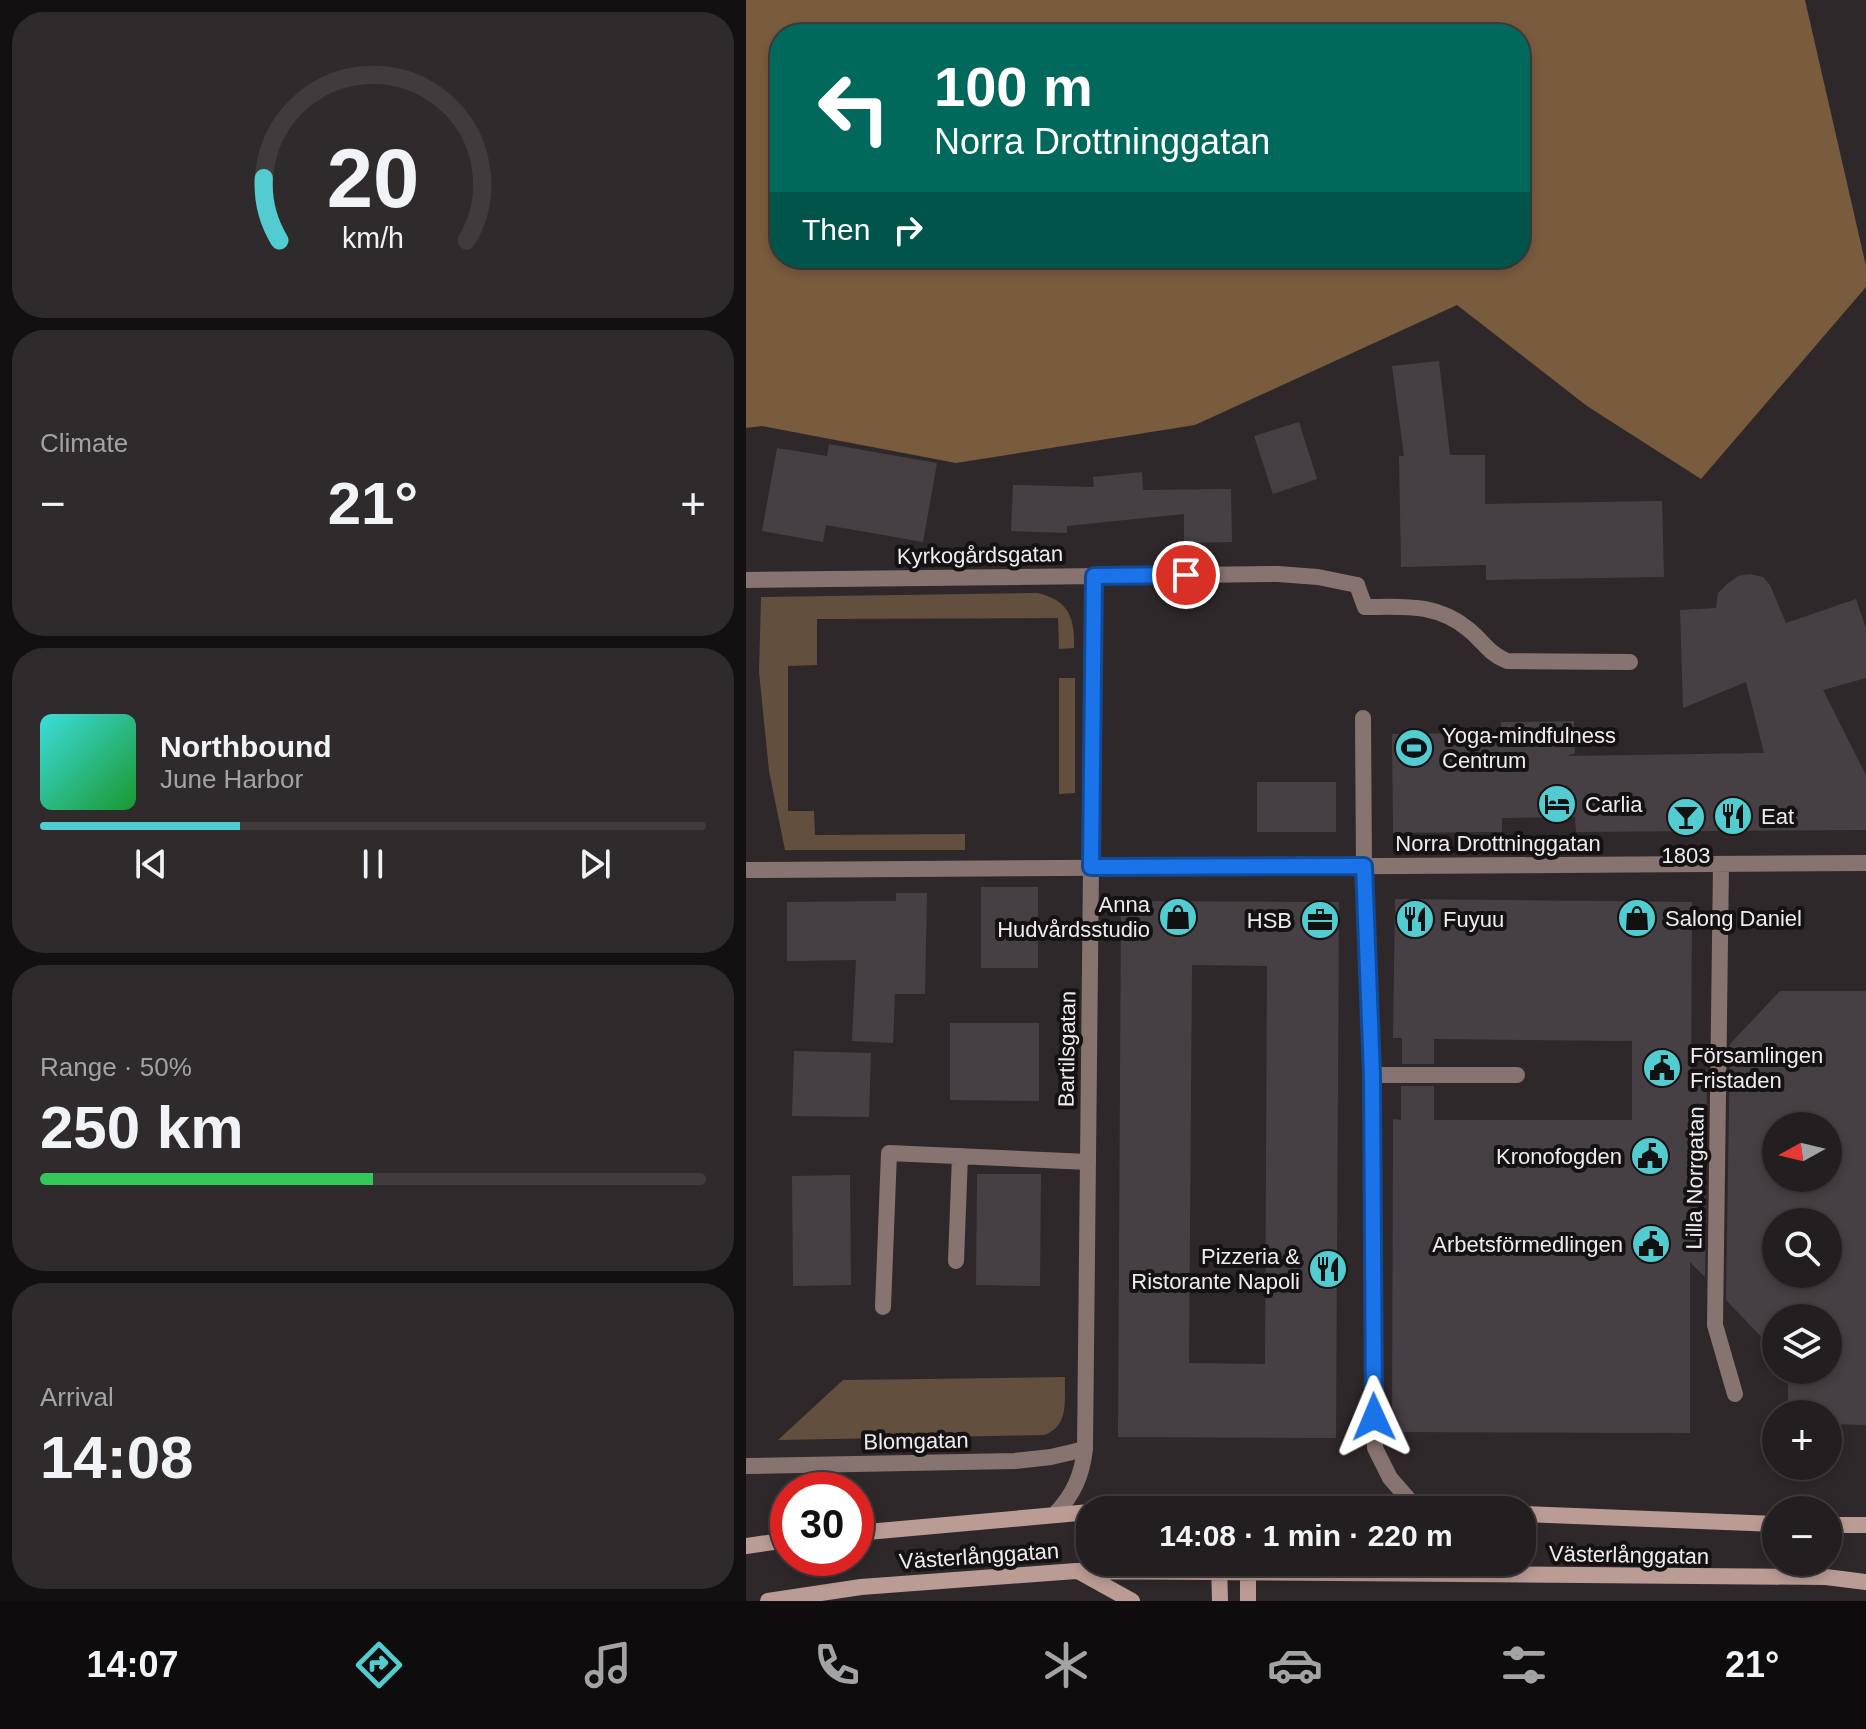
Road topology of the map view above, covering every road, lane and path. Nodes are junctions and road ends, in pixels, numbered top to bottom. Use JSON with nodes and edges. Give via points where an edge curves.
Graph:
{"nodes":[{"id":1,"x":1094,"y":576,"type":"junction"},
{"id":2,"x":746,"y":580,"type":"edge"},
{"id":3,"x":1630,"y":662,"type":"dead end"},
{"id":4,"x":1363,"y":718,"type":"dead end"},
{"id":5,"x":1866,"y":863,"type":"edge"},
{"id":6,"x":1721,"y":864,"type":"junction"},
{"id":7,"x":1364,"y":866,"type":"junction"},
{"id":8,"x":1091,"y":867,"type":"junction"},
{"id":9,"x":746,"y":870,"type":"edge"},
{"id":10,"x":1372,"y":1075,"type":"junction"},
{"id":11,"x":1517,"y":1075,"type":"dead end"},
{"id":12,"x":960,"y":1156,"type":"junction"},
{"id":13,"x":1088,"y":1162,"type":"junction"},
{"id":14,"x":956,"y":1261,"type":"dead end"},
{"id":15,"x":883,"y":1307,"type":"dead end"},
{"id":16,"x":1735,"y":1394,"type":"dead end"},
{"id":17,"x":1085,"y":1449,"type":"junction"},
{"id":18,"x":746,"y":1466,"type":"edge"},
{"id":19,"x":1406,"y":1496,"type":"edge"},
{"id":20,"x":1076,"y":1513,"type":"edge"},
{"id":21,"x":1055,"y":1514,"type":"junction"},
{"id":22,"x":1536,"y":1515,"type":"edge"},
{"id":23,"x":1762,"y":1523,"type":"edge"},
{"id":24,"x":1842,"y":1525,"type":"edge"},
{"id":25,"x":1866,"y":1525,"type":"edge"},
{"id":26,"x":874,"y":1531,"type":"edge"},
{"id":27,"x":770,"y":1543,"type":"edge"},
{"id":28,"x":746,"y":1546,"type":"edge"},
{"id":29,"x":1076,"y":1571,"type":"edge"},
{"id":30,"x":1536,"y":1572,"type":"edge"},
{"id":31,"x":1085,"y":1576,"type":"edge"},
{"id":32,"x":1219,"y":1576,"type":"edge"},
{"id":33,"x":1248,"y":1576,"type":"edge"},
{"id":34,"x":1866,"y":1582,"type":"edge"},
{"id":35,"x":768,"y":1601,"type":"edge"},
{"id":36,"x":1132,"y":1601,"type":"edge"},
{"id":37,"x":1220,"y":1601,"type":"edge"},
{"id":38,"x":1248,"y":1601,"type":"edge"}],
"edges":[{"from":1,"to":2,"type":"street","name":"Kyrkogårdsgatan"},
{"from":1,"to":3,"type":"street","name":"Kyrkogårdsgatan","via":[[1318,577],[1357,585],[1365,607],[1428,608],[1450,617],[1507,661]]},
{"from":1,"to":8,"type":"street","name":"Bartilsgatan"},
{"from":4,"to":7,"type":"street"},
{"from":5,"to":6,"type":"street","name":"Norra Drottninggatan"},
{"from":6,"to":7,"type":"street","name":"Norra Drottninggatan"},
{"from":6,"to":16,"type":"street","name":"Lilla Norrgatan","via":[[1715,1325]]},
{"from":7,"to":8,"type":"street","name":"Norra Drottninggatan"},
{"from":7,"to":10,"type":"street"},
{"from":8,"to":9,"type":"street","name":"Norra Drottninggatan"},
{"from":8,"to":13,"type":"street","name":"Bartilsgatan"},
{"from":10,"to":11,"type":"street"},
{"from":10,"to":19,"type":"street","via":[[1375,1448]]},
{"from":12,"to":13,"type":"street"},
{"from":12,"to":14,"type":"street"},
{"from":12,"to":15,"type":"street","via":[[889,1153]]},
{"from":13,"to":17,"type":"street","name":"Bartilsgatan"},
{"from":17,"to":18,"type":"street","name":"Blomgatan","via":[[1015,1461]]},
{"from":17,"to":21,"type":"street","name":"Bartilsgatan","via":[[1077,1484]]},
{"from":20,"to":21,"type":"main road","name":"Västerlånggatan"},
{"from":21,"to":26,"type":"main road","name":"Västerlånggatan"},
{"from":22,"to":23,"type":"main road","name":"Västerlånggatan"},
{"from":24,"to":25,"type":"main road"},
{"from":27,"to":28,"type":"main road"},
{"from":29,"to":35,"type":"main road","name":"Västerlånggatan","via":[[861,1587]]},
{"from":30,"to":34,"type":"main road","name":"Västerlånggatan"},
{"from":31,"to":36,"type":"main road"},
{"from":32,"to":37,"type":"main road"},
{"from":33,"to":38,"type":"main road"}]}
